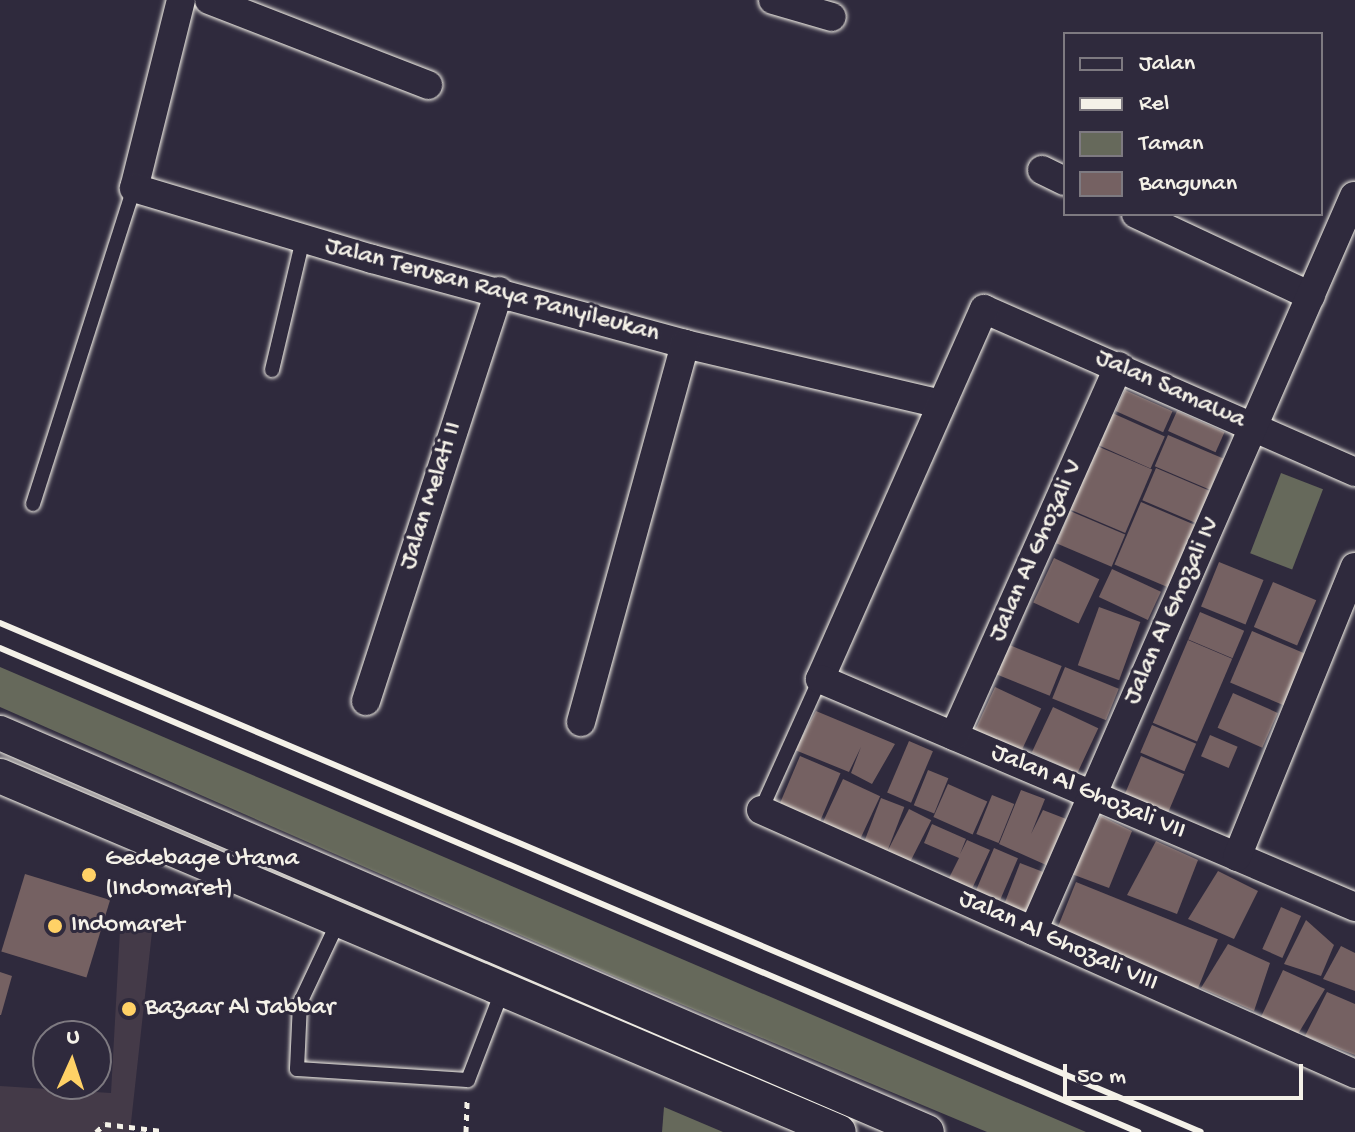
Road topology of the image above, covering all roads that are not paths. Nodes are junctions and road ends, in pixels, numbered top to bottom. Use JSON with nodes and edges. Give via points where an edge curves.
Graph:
{"nodes":[{"id":1,"x":181,"y":0,"type":"edge"},
{"id":2,"x":209,"y":0,"type":"edge"},
{"id":3,"x":773,"y":0,"type":"edge"},
{"id":4,"x":832,"y":17,"type":"dead end"},
{"id":5,"x":428,"y":85,"type":"dead end"},
{"id":6,"x":134,"y":188,"type":"junction"},
{"id":7,"x":1354,"y":196,"type":"edge"},
{"id":8,"x":1140,"y":216,"type":"edge"},
{"id":9,"x":303,"y":239,"type":"junction"},
{"id":10,"x":499,"y":291,"type":"junction"},
{"id":11,"x":1311,"y":296,"type":"junction"},
{"id":12,"x":685,"y":344,"type":"junction"},
{"id":13,"x":1119,"y":366,"type":"junction"},
{"id":14,"x":272,"y":370,"type":"dead end"},
{"id":15,"x":941,"y":404,"type":"junction"},
{"id":16,"x":1254,"y":427,"type":"junction"},
{"id":17,"x":1355,"y":472,"type":"edge"},
{"id":18,"x":33,"y":504,"type":"dead end"},
{"id":19,"x":1355,"y":567,"type":"edge"},
{"id":20,"x":820,"y":679,"type":"junction"},
{"id":21,"x":366,"y":701,"type":"dead end"},
{"id":22,"x":581,"y":722,"type":"dead end"},
{"id":23,"x":0,"y":733,"type":"edge"},
{"id":24,"x":954,"y":736,"type":"junction"},
{"id":25,"x":0,"y":776,"type":"edge"},
{"id":26,"x":1092,"y":795,"type":"junction"},
{"id":27,"x":761,"y":810,"type":"joint"},
{"id":28,"x":1237,"y":857,"type":"junction"},
{"id":29,"x":1355,"y":907,"type":"edge"},
{"id":30,"x":340,"y":918,"type":"junction"},
{"id":31,"x":1033,"y":931,"type":"junction"},
{"id":32,"x":504,"y":989,"type":"junction"},
{"id":33,"x":1355,"y":1074,"type":"edge"},
{"id":34,"x":830,"y":1130,"type":"edge"},
{"id":35,"x":927,"y":1132,"type":"edge"}],
"edges":[{"from":1,"to":6,"type":"street"},
{"from":2,"to":5,"type":"street"},
{"from":3,"to":4,"type":"street"},
{"from":6,"to":9,"type":"street","name":"Jalan Terusan Raya Panyileukan"},
{"from":6,"to":18,"type":"lane"},
{"from":7,"to":11,"type":"street","name":"Jalan Al Ghozali IV"},
{"from":8,"to":11,"type":"street"},
{"from":9,"to":10,"type":"street","name":"Jalan Terusan Raya Panyileukan"},
{"from":9,"to":14,"type":"lane"},
{"from":10,"to":12,"type":"street","name":"Jalan Terusan Raya Panyileukan"},
{"from":10,"to":21,"type":"street","name":"Jalan Melati II"},
{"from":11,"to":16,"type":"street","name":"Jalan Al Ghozali IV"},
{"from":12,"to":15,"type":"street","name":"Jalan Terusan Raya Panyileukan"},
{"from":12,"to":22,"type":"street"},
{"from":13,"to":15,"type":"street","name":"Jalan Samawa","via":[[984,309]]},
{"from":13,"to":16,"type":"street","name":"Jalan Samawa"},
{"from":13,"to":24,"type":"street","name":"Jalan Al Ghozali V"},
{"from":15,"to":20,"type":"street"},
{"from":16,"to":17,"type":"street","name":"Jalan Samawa"},
{"from":16,"to":26,"type":"street","name":"Jalan Al Ghozali IV"},
{"from":19,"to":28,"type":"street"},
{"from":20,"to":24,"type":"street","name":"Jalan Al Ghozali VII"},
{"from":20,"to":27,"type":"lane"},
{"from":23,"to":35,"type":"street"},
{"from":24,"to":26,"type":"street","name":"Jalan Al Ghozali VII"},
{"from":25,"to":30,"type":"street"},
{"from":26,"to":28,"type":"street","name":"Jalan Al Ghozali VII"},
{"from":26,"to":31,"type":"street","name":"Jalan Al Ghozali IV"},
{"from":27,"to":31,"type":"street","name":"Jalan Al Ghozali VIII"},
{"from":28,"to":29,"type":"street","name":"Jalan Al Ghozali VII"},
{"from":30,"to":32,"type":"street"},
{"from":30,"to":32,"type":"lane","via":[[300,1003],[297,1069],[468,1080]]},
{"from":31,"to":33,"type":"street","name":"Jalan Al Ghozali VIII"},
{"from":32,"to":34,"type":"street"}]}
